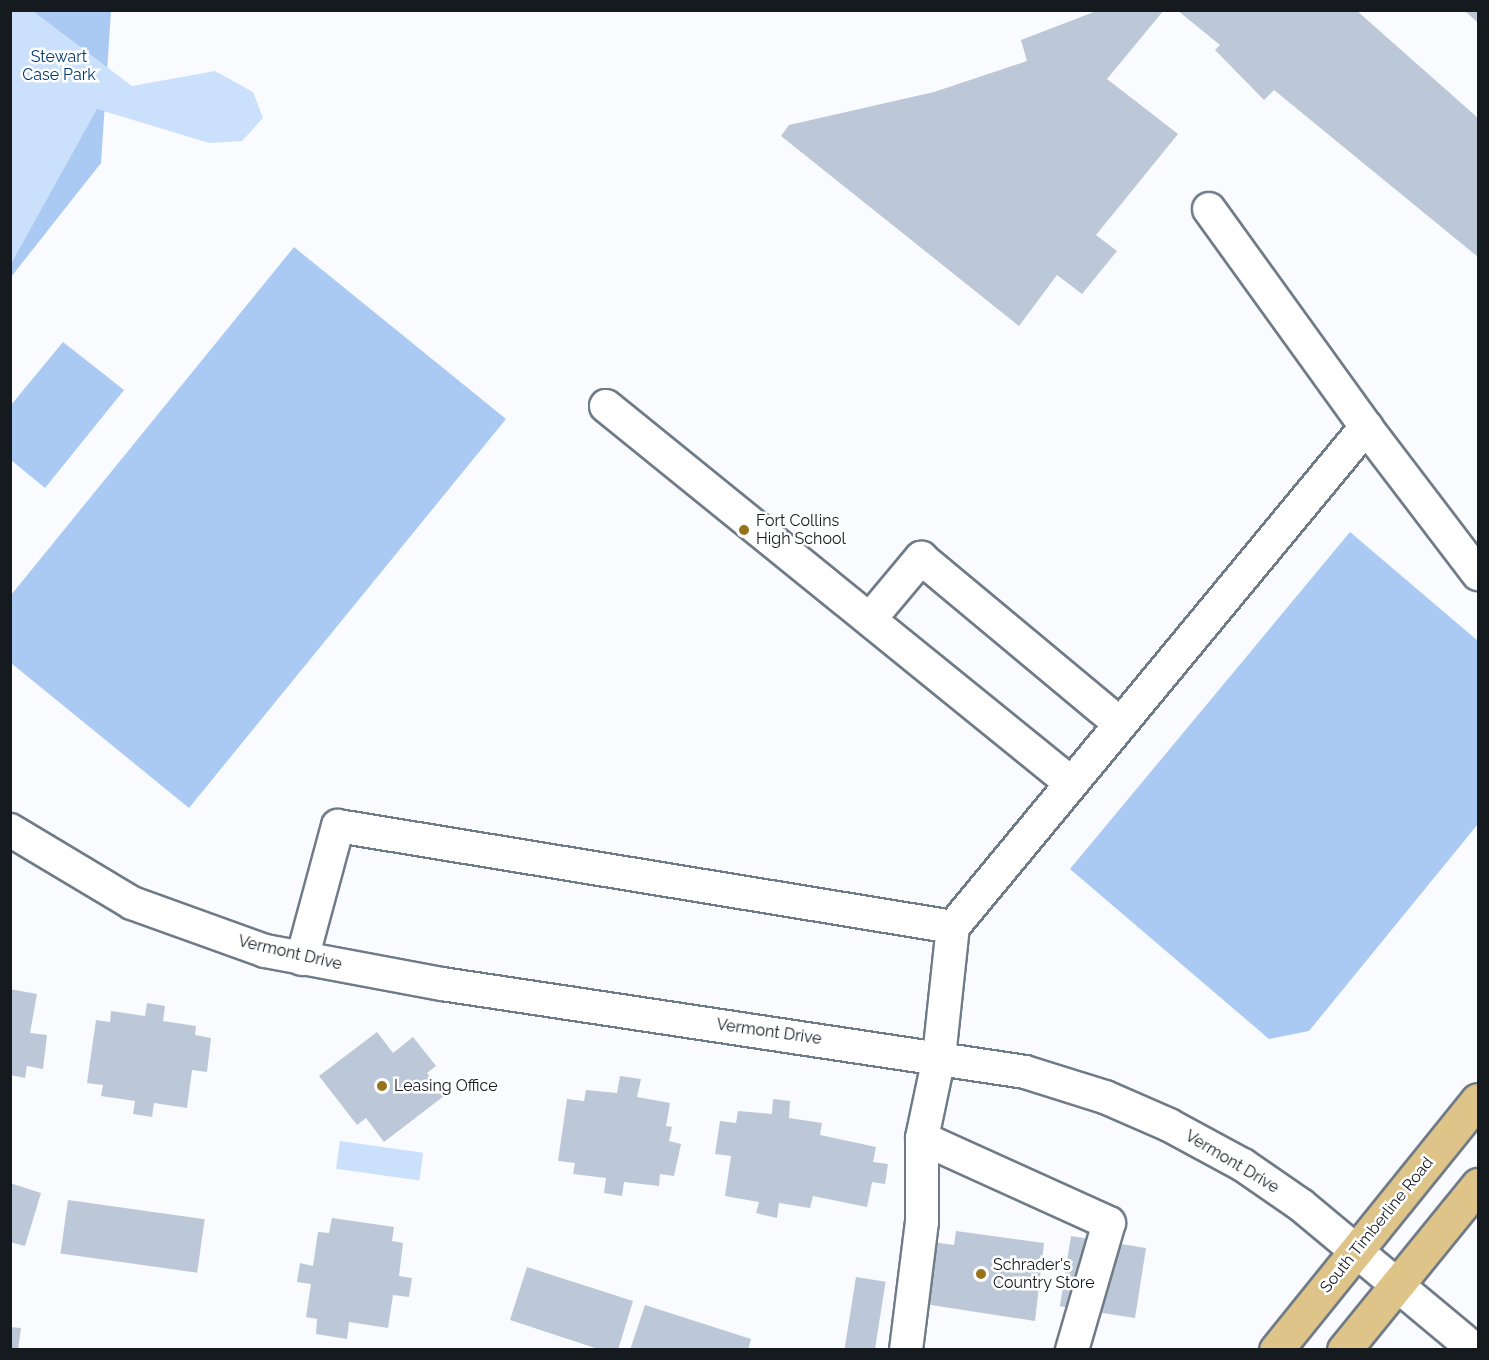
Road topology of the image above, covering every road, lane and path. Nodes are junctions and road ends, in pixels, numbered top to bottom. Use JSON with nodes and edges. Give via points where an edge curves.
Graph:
{"nodes":[{"id":1,"x":1209,"y":208,"type":"dead end"},
{"id":2,"x":606,"y":406,"type":"dead end"},
{"id":3,"x":1366,"y":427,"type":"junction"},
{"id":4,"x":1479,"y":574,"type":"edge"},
{"id":5,"x":870,"y":619,"type":"junction"},
{"id":6,"x":1120,"y":724,"type":"junction"},
{"id":7,"x":1071,"y":783,"type":"junction"},
{"id":8,"x":10,"y":830,"type":"edge"},
{"id":9,"x":953,"y":927,"type":"junction"},
{"id":10,"x":302,"y":958,"type":"junction"},
{"id":11,"x":939,"y":1057,"type":"junction"},
{"id":12,"x":1479,"y":1100,"type":"edge"},
{"id":13,"x":922,"y":1138,"type":"junction"},
{"id":14,"x":1479,"y":1185,"type":"edge"},
{"id":15,"x":1356,"y":1250,"type":"junction"},
{"id":16,"x":1398,"y":1286,"type":"junction"},
{"id":17,"x":906,"y":1350,"type":"edge"},
{"id":18,"x":1072,"y":1350,"type":"edge"},
{"id":19,"x":1276,"y":1350,"type":"edge"},
{"id":20,"x":1344,"y":1350,"type":"edge"},
{"id":21,"x":1475,"y":1350,"type":"edge"}],
"edges":[{"from":1,"to":3,"type":"street"},
{"from":2,"to":5,"type":"street"},
{"from":3,"to":4,"type":"street"},
{"from":3,"to":6,"type":"street"},
{"from":5,"to":6,"type":"street","via":[[921,558]]},
{"from":5,"to":7,"type":"street"},
{"from":6,"to":7,"type":"street"},
{"from":7,"to":9,"type":"street"},
{"from":8,"to":10,"type":"street","name":"Vermont Drive","via":[[132,903],[265,951]]},
{"from":9,"to":10,"type":"street","via":[[338,826]]},
{"from":9,"to":11,"type":"street"},
{"from":10,"to":11,"type":"street","name":"Vermont Drive","via":[[442,984]]},
{"from":11,"to":13,"type":"street"},
{"from":11,"to":15,"type":"street","name":"Vermont Drive","via":[[1025,1072],[1105,1097],[1169,1125],[1243,1165]]},
{"from":12,"to":15,"type":"main road","name":"South Timberline Road"},
{"from":13,"to":17,"type":"street","via":[[922,1222]]},
{"from":13,"to":18,"type":"street","via":[[1109,1223]]},
{"from":14,"to":16,"type":"main road"},
{"from":15,"to":16,"type":"street","name":"Vermont Drive"},
{"from":15,"to":19,"type":"main road","name":"South Timberline Road"},
{"from":16,"to":20,"type":"main road"},
{"from":16,"to":21,"type":"street","name":"Vermont Drive"}]}
